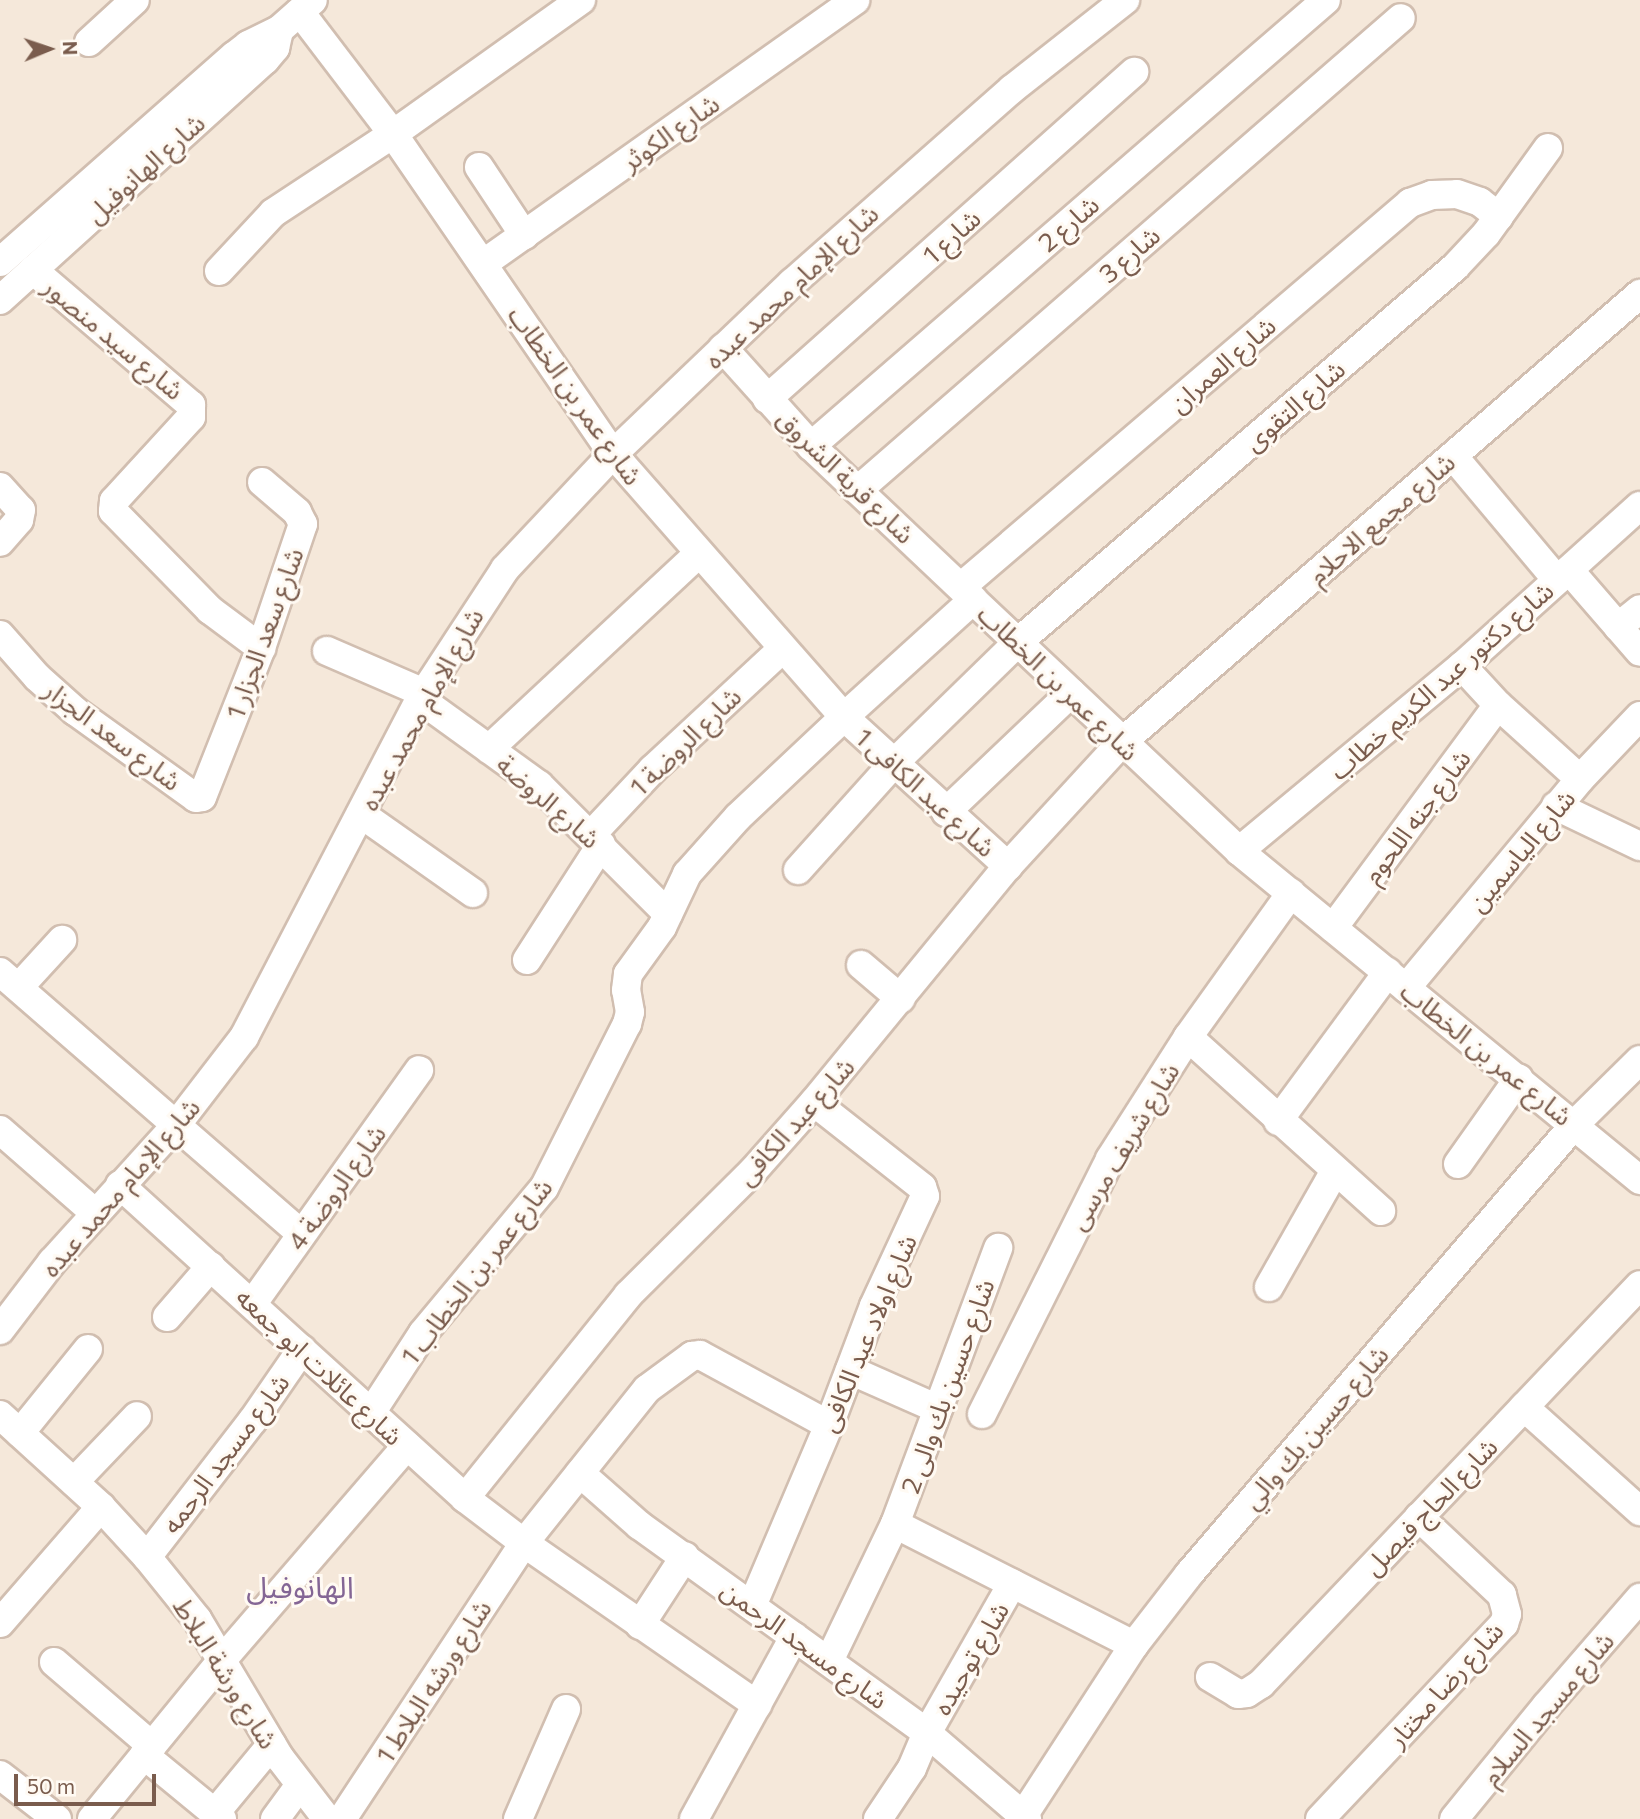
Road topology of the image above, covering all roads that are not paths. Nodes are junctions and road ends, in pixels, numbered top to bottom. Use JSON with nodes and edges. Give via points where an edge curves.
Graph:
{"nodes":[{"id":1,"x":135,"y":0,"type":"edge"},
{"id":2,"x":581,"y":0,"type":"edge"},
{"id":3,"x":855,"y":0,"type":"edge"},
{"id":4,"x":1125,"y":0,"type":"edge"},
{"id":5,"x":1326,"y":0,"type":"edge"},
{"id":6,"x":307,"y":6,"type":"edge"},
{"id":7,"x":1401,"y":18,"type":"dead end"},
{"id":8,"x":279,"y":30,"type":"junction"},
{"id":9,"x":89,"y":42,"type":"dead end"},
{"id":10,"x":1134,"y":72,"type":"dead end"},
{"id":11,"x":393,"y":134,"type":"junction"},
{"id":12,"x":1548,"y":148,"type":"dead end"},
{"id":13,"x":479,"y":167,"type":"dead end"},
{"id":14,"x":1499,"y":216,"type":"junction"},
{"id":15,"x":524,"y":235,"type":"junction"},
{"id":16,"x":0,"y":262,"type":"edge"},
{"id":17,"x":484,"y":263,"type":"junction"},
{"id":18,"x":33,"y":270,"type":"junction"},
{"id":19,"x":219,"y":271,"type":"dead end"},
{"id":20,"x":1640,"y":294,"type":"edge"},
{"id":21,"x":0,"y":300,"type":"edge"},
{"id":22,"x":723,"y":348,"type":"junction"},
{"id":23,"x":767,"y":399,"type":"junction"},
{"id":24,"x":811,"y":446,"type":"junction"},
{"id":25,"x":613,"y":454,"type":"junction"},
{"id":26,"x":1453,"y":456,"type":"junction"},
{"id":27,"x":262,"y":482,"type":"dead end"},
{"id":28,"x":0,"y":487,"type":"edge"},
{"id":29,"x":858,"y":490,"type":"junction"},
{"id":30,"x":1640,"y":506,"type":"edge"},
{"id":31,"x":0,"y":542,"type":"edge"},
{"id":32,"x":698,"y":554,"type":"junction"},
{"id":33,"x":1563,"y":575,"type":"junction"},
{"id":34,"x":967,"y":593,"type":"junction"},
{"id":35,"x":1640,"y":609,"type":"edge"},
{"id":36,"x":1618,"y":627,"type":"junction"},
{"id":37,"x":0,"y":635,"type":"edge"},
{"id":38,"x":1018,"y":642,"type":"junction"},
{"id":39,"x":261,"y":648,"type":"junction"},
{"id":40,"x":782,"y":649,"type":"junction"},
{"id":41,"x":327,"y":651,"type":"dead end"},
{"id":42,"x":1640,"y":653,"type":"edge"},
{"id":43,"x":1462,"y":666,"type":"junction"},
{"id":44,"x":1071,"y":693,"type":"junction"},
{"id":45,"x":422,"y":696,"type":"junction"},
{"id":46,"x":1498,"y":705,"type":"junction"},
{"id":47,"x":1640,"y":716,"type":"edge"},
{"id":48,"x":844,"y":717,"type":"junction"},
{"id":49,"x":1122,"y":743,"type":"junction"},
{"id":50,"x":489,"y":749,"type":"junction"},
{"id":51,"x":893,"y":764,"type":"junction"},
{"id":52,"x":1580,"y":779,"type":"junction"},
{"id":53,"x":202,"y":797,"type":"joint"},
{"id":54,"x":1556,"y":806,"type":"junction"},
{"id":55,"x":946,"y":812,"type":"junction"},
{"id":56,"x":361,"y":814,"type":"junction"},
{"id":57,"x":596,"y":840,"type":"junction"},
{"id":58,"x":1640,"y":846,"type":"edge"},
{"id":59,"x":1239,"y":851,"type":"junction"},
{"id":60,"x":1008,"y":866,"type":"junction"},
{"id":61,"x":798,"y":870,"type":"dead end"},
{"id":62,"x":473,"y":892,"type":"dead end"},
{"id":63,"x":1291,"y":893,"type":"junction"},
{"id":64,"x":668,"y":914,"type":"junction"},
{"id":65,"x":1333,"y":928,"type":"junction"},
{"id":66,"x":62,"y":940,"type":"dead end"},
{"id":67,"x":527,"y":960,"type":"dead end"},
{"id":68,"x":861,"y":965,"type":"dead end"},
{"id":69,"x":10,"y":980,"type":"edge"},
{"id":70,"x":1397,"y":980,"type":"junction"},
{"id":71,"x":901,"y":999,"type":"junction"},
{"id":72,"x":1188,"y":1037,"type":"junction"},
{"id":73,"x":1640,"y":1060,"type":"edge"},
{"id":74,"x":419,"y":1070,"type":"dead end"},
{"id":75,"x":1519,"y":1078,"type":"junction"},
{"id":76,"x":814,"y":1102,"type":"junction"},
{"id":77,"x":1278,"y":1121,"type":"junction"},
{"id":78,"x":177,"y":1124,"type":"junction"},
{"id":79,"x":1576,"y":1125,"type":"junction"},
{"id":80,"x":0,"y":1130,"type":"edge"},
{"id":81,"x":1458,"y":1164,"type":"dead end"},
{"id":82,"x":1335,"y":1171,"type":"junction"},
{"id":83,"x":1640,"y":1180,"type":"edge"},
{"id":84,"x":120,"y":1185,"type":"junction"},
{"id":85,"x":1381,"y":1211,"type":"dead end"},
{"id":86,"x":95,"y":1213,"type":"junction"},
{"id":87,"x":301,"y":1234,"type":"junction"},
{"id":88,"x":998,"y":1248,"type":"dead end"},
{"id":89,"x":211,"y":1266,"type":"junction"},
{"id":90,"x":1640,"y":1285,"type":"edge"},
{"id":91,"x":1269,"y":1287,"type":"dead end"},
{"id":92,"x":253,"y":1303,"type":"junction"},
{"id":93,"x":167,"y":1317,"type":"dead end"},
{"id":94,"x":0,"y":1330,"type":"edge"},
{"id":95,"x":88,"y":1349,"type":"dead end"},
{"id":96,"x":302,"y":1349,"type":"junction"},
{"id":97,"x":850,"y":1370,"type":"junction"},
{"id":98,"x":1524,"y":1407,"type":"junction"},
{"id":99,"x":938,"y":1409,"type":"junction"},
{"id":100,"x":371,"y":1413,"type":"junction"},
{"id":101,"x":982,"y":1415,"type":"dead end"},
{"id":102,"x":137,"y":1416,"type":"dead end"},
{"id":103,"x":7,"y":1425,"type":"edge"},
{"id":104,"x":829,"y":1425,"type":"junction"},
{"id":105,"x":407,"y":1446,"type":"junction"},
{"id":106,"x":580,"y":1473,"type":"junction"},
{"id":107,"x":74,"y":1482,"type":"junction"},
{"id":108,"x":465,"y":1497,"type":"junction"},
{"id":109,"x":101,"y":1507,"type":"junction"},
{"id":110,"x":1640,"y":1511,"type":"edge"},
{"id":111,"x":1419,"y":1517,"type":"junction"},
{"id":112,"x":895,"y":1524,"type":"junction"},
{"id":113,"x":524,"y":1543,"type":"junction"},
{"id":114,"x":685,"y":1556,"type":"junction"},
{"id":115,"x":147,"y":1557,"type":"junction"},
{"id":116,"x":1012,"y":1584,"type":"junction"},
{"id":117,"x":1640,"y":1598,"type":"edge"},
{"id":118,"x":752,"y":1606,"type":"junction"},
{"id":119,"x":0,"y":1623,"type":"edge"},
{"id":120,"x":640,"y":1625,"type":"junction"},
{"id":121,"x":794,"y":1637,"type":"junction"},
{"id":122,"x":1133,"y":1645,"type":"junction"},
{"id":123,"x":222,"y":1660,"type":"junction"},
{"id":124,"x":829,"y":1661,"type":"junction"},
{"id":125,"x":54,"y":1662,"type":"dead end"},
{"id":126,"x":1210,"y":1678,"type":"dead end"},
{"id":127,"x":757,"y":1705,"type":"junction"},
{"id":128,"x":566,"y":1709,"type":"dead end"},
{"id":129,"x":928,"y":1733,"type":"junction"},
{"id":130,"x":272,"y":1744,"type":"junction"},
{"id":131,"x":148,"y":1750,"type":"junction"},
{"id":132,"x":0,"y":1774,"type":"edge"},
{"id":133,"x":300,"y":1785,"type":"junction"},
{"id":134,"x":218,"y":1816,"type":"edge"},
{"id":135,"x":1024,"y":1818,"type":"edge"},
{"id":136,"x":57,"y":1819,"type":"edge"},
{"id":137,"x":92,"y":1819,"type":"edge"},
{"id":138,"x":275,"y":1819,"type":"edge"},
{"id":139,"x":327,"y":1819,"type":"edge"},
{"id":140,"x":342,"y":1819,"type":"edge"},
{"id":141,"x":518,"y":1819,"type":"edge"},
{"id":142,"x":694,"y":1819,"type":"edge"},
{"id":143,"x":878,"y":1819,"type":"edge"},
{"id":144,"x":1320,"y":1819,"type":"edge"},
{"id":145,"x":1454,"y":1819,"type":"edge"}],
"edges":[{"from":1,"to":9,"type":"street"},
{"from":2,"to":11,"type":"street"},
{"from":3,"to":15,"type":"street","name":"شارع الكوثر"},
{"from":4,"to":22,"type":"street","name":"شارع الإمام محمد عبده","via":[[928,160]]},
{"from":5,"to":24,"type":"street","name":"شارع 2"},
{"from":6,"to":8,"type":"street","name":"شارع الهانوفيل"},
{"from":6,"to":11,"type":"street","name":"شارع عمر بن الخطاب"},
{"from":7,"to":29,"type":"street","name":"شارع 3"},
{"from":8,"to":16,"type":"street","name":"شارع الهانوفيل","via":[[234,56]]},
{"from":8,"to":18,"type":"street","name":"شارع الهانوفيل","via":[[275,48],[265,60]]},
{"from":10,"to":23,"type":"street","name":"شارع 1"},
{"from":11,"to":17,"type":"street","name":"شارع عمر بن الخطاب"},
{"from":11,"to":19,"type":"street","via":[[273,213]]},
{"from":12,"to":14,"type":"street","name":"شارع التقوى"},
{"from":13,"to":15,"type":"street"},
{"from":14,"to":34,"type":"street","name":"شارع العمران","via":[[1480,202],[1457,194],[1433,195],[1410,203]]},
{"from":14,"to":38,"type":"street","name":"شارع التقوى","via":[[1455,267]]},
{"from":15,"to":17,"type":"street","name":"شارع الكوثر"},
{"from":17,"to":25,"type":"street","name":"شارع عمر بن الخطاب"},
{"from":18,"to":21,"type":"street","name":"شارع الهانوفيل"},
{"from":18,"to":39,"type":"street","name":"شارع سيد منصور","via":[[191,405],[191,417],[114,501],[113,511],[209,610]]},
{"from":20,"to":26,"type":"street","name":"شارع مجمع الاحلام"},
{"from":22,"to":23,"type":"street","name":"شارع قرية الشروق"},
{"from":22,"to":25,"type":"street","name":"شارع الإمام محمد عبده"},
{"from":23,"to":24,"type":"street","name":"شارع قرية الشروق"},
{"from":24,"to":29,"type":"street","name":"شارع قرية الشروق"},
{"from":25,"to":32,"type":"street","name":"شارع عمر بن الخطاب"},
{"from":25,"to":45,"type":"street","name":"شارع الإمام محمد عبده","via":[[505,569]]},
{"from":26,"to":33,"type":"street"},
{"from":26,"to":49,"type":"street","name":"شارع مجمع الاحلام"},
{"from":27,"to":39,"type":"street","name":"شارع سعد الجزار 1","via":[[297,512],[303,524]]},
{"from":28,"to":31,"type":"street","via":[[21,510],[19,520]]},
{"from":29,"to":34,"type":"street","name":"شارع قرية الشروق"},
{"from":30,"to":33,"type":"street","name":"شارع دكتور عبد الكريم خطاب"},
{"from":32,"to":40,"type":"street","name":"شارع عمر بن الخطاب"},
{"from":32,"to":50,"type":"street"},
{"from":33,"to":36,"type":"street"},
{"from":33,"to":43,"type":"street","name":"شارع دكتور عبد الكريم خطاب"},
{"from":34,"to":38,"type":"street","name":"شارع عمر بن الخطاب"},
{"from":34,"to":48,"type":"street","name":"شارع عمر بن الخطاب"},
{"from":35,"to":36,"type":"street"},
{"from":36,"to":42,"type":"street"},
{"from":37,"to":53,"type":"street","name":"شارع سعد الجزار","via":[[75,711],[196,798]]},
{"from":38,"to":44,"type":"street","name":"شارع عمر بن الخطاب"},
{"from":38,"to":51,"type":"street","name":"شارع التقوى"},
{"from":39,"to":53,"type":"street","name":"شارع سعد الجزار 1"},
{"from":40,"to":48,"type":"street","name":"شارع عمر بن الخطاب"},
{"from":40,"to":57,"type":"street","name":"شارع الروضة 1","via":[[653,769]]},
{"from":41,"to":45,"type":"street","name":"شارع الروضة"},
{"from":43,"to":46,"type":"street"},
{"from":43,"to":59,"type":"street","name":"شارع دكتور عبد الكريم خطاب"},
{"from":44,"to":49,"type":"street","name":"شارع عمر بن الخطاب"},
{"from":44,"to":55,"type":"street"},
{"from":45,"to":50,"type":"street","name":"شارع الروضة"},
{"from":45,"to":56,"type":"street","name":"شارع الإمام محمد عبده"},
{"from":46,"to":52,"type":"street"},
{"from":46,"to":65,"type":"street","name":"شارع جنه اللحوم"},
{"from":47,"to":52,"type":"street","name":"شارع الياسمين"},
{"from":48,"to":51,"type":"street","name":"شارع عبد الكافى 1"},
{"from":48,"to":64,"type":"street","name":"شارع عمر بن الخطاب 1","via":[[738,817],[687,874]]},
{"from":49,"to":59,"type":"street","name":"شارع عمر بن الخطاب"},
{"from":49,"to":60,"type":"street","name":"شارع عبد الكافى"},
{"from":50,"to":57,"type":"street","name":"شارع الروضة","via":[[539,785]]},
{"from":51,"to":55,"type":"street","name":"شارع عبد الكافى 1"},
{"from":51,"to":61,"type":"street","name":"شارع التقوى"},
{"from":52,"to":54,"type":"street","name":"شارع الياسمين"},
{"from":54,"to":58,"type":"street"},
{"from":54,"to":70,"type":"street","name":"شارع الياسمين"},
{"from":55,"to":60,"type":"street","name":"شارع عبد الكافى 1"},
{"from":56,"to":62,"type":"street"},
{"from":56,"to":78,"type":"street","name":"شارع الإمام محمد عبده","via":[[257,1016]]},
{"from":57,"to":64,"type":"street","name":"شارع الروضة"},
{"from":57,"to":67,"type":"street","name":"شارع الروضة 1"},
{"from":59,"to":63,"type":"street","name":"شارع عمر بن الخطاب"},
{"from":60,"to":71,"type":"street","name":"شارع عبد الكافى"},
{"from":63,"to":65,"type":"street","name":"شارع عمر بن الخطاب"},
{"from":63,"to":72,"type":"street","name":"شارع شريف مرسى"},
{"from":64,"to":100,"type":"street","name":"شارع عمر بن الخطاب 1","via":[[628,974],[627,1024],[544,1188],[423,1333]]},
{"from":65,"to":70,"type":"street","name":"شارع عمر بن الخطاب"},
{"from":66,"to":69,"type":"street"},
{"from":68,"to":71,"type":"street"},
{"from":69,"to":78,"type":"street"},
{"from":70,"to":75,"type":"street","name":"شارع عمر بن الخطاب"},
{"from":70,"to":77,"type":"street","name":"شارع الياسمين"},
{"from":71,"to":76,"type":"street","name":"شارع عبد الكافى"},
{"from":72,"to":77,"type":"street"},
{"from":72,"to":101,"type":"street","name":"شارع شريف مرسى","via":[[1110,1160]]},
{"from":73,"to":79,"type":"street","name":"شارع حسين بك والي"},
{"from":74,"to":87,"type":"street","name":"شارع الروضة 4"},
{"from":75,"to":79,"type":"street","name":"شارع عمر بن الخطاب"},
{"from":75,"to":81,"type":"street"},
{"from":76,"to":97,"type":"street","name":"شارع اولاد عبد الكافى","via":[[925,1193]]},
{"from":76,"to":108,"type":"street","name":"شارع عبد الكافى","via":[[753,1171],[628,1295]]},
{"from":77,"to":82,"type":"street"},
{"from":78,"to":84,"type":"street","name":"شارع الإمام محمد عبده"},
{"from":78,"to":87,"type":"street"},
{"from":79,"to":83,"type":"street","name":"شارع عمر بن الخطاب"},
{"from":79,"to":122,"type":"street","name":"شارع حسين بك والي"},
{"from":80,"to":86,"type":"street"},
{"from":82,"to":85,"type":"street"},
{"from":82,"to":91,"type":"street"},
{"from":84,"to":86,"type":"street","name":"شارع الإمام محمد عبده"},
{"from":84,"to":89,"type":"street","name":"شارع عائلات ابو جمعه"},
{"from":86,"to":94,"type":"street","name":"شارع الإمام محمد عبده"},
{"from":87,"to":92,"type":"street","name":"شارع الروضة 4"},
{"from":88,"to":99,"type":"street","name":"شارع حسين بك والى 2"},
{"from":89,"to":92,"type":"street","name":"شارع عائلات ابو جمعه"},
{"from":89,"to":93,"type":"street"},
{"from":90,"to":98,"type":"street","name":"شارع الحاج فيصل"},
{"from":92,"to":96,"type":"street","name":"شارع عائلات ابو جمعه"},
{"from":95,"to":103,"type":"street"},
{"from":96,"to":100,"type":"street","name":"شارع عائلات ابو جمعه"},
{"from":96,"to":115,"type":"street","name":"شارع مسجد الرحمه","via":[[239,1440]]},
{"from":97,"to":99,"type":"street"},
{"from":97,"to":104,"type":"street","name":"شارع اولاد عبد الكافى"},
{"from":98,"to":110,"type":"street"},
{"from":98,"to":111,"type":"street","name":"شارع الحاج فيصل"},
{"from":99,"to":112,"type":"street","name":"شارع حسين بك والى 2"},
{"from":100,"to":105,"type":"street","name":"شارع عائلات ابو جمعه"},
{"from":102,"to":107,"type":"street"},
{"from":103,"to":107,"type":"street","name":"شارع ورشة البلاط"},
{"from":104,"to":106,"type":"street","name":"شارع ورشه البلاط 1","via":[[700,1354],[636,1400]]},
{"from":104,"to":118,"type":"street","name":"شارع اولاد عبد الكافى"},
{"from":105,"to":108,"type":"street","name":"شارع عائلات ابو جمعه"},
{"from":105,"to":123,"type":"street"},
{"from":106,"to":113,"type":"street","name":"شارع ورشه البلاط 1"},
{"from":106,"to":114,"type":"street","name":"شارع مسجد الرحمن","via":[[639,1525]]},
{"from":107,"to":109,"type":"street","name":"شارع ورشة البلاط"},
{"from":108,"to":113,"type":"street","name":"شارع عائلات ابو جمعه"},
{"from":109,"to":115,"type":"street","name":"شارع ورشة البلاط"},
{"from":109,"to":119,"type":"street"},
{"from":111,"to":126,"type":"street","name":"شارع الحاج فيصل","via":[[1254,1690],[1230,1692]]},
{"from":111,"to":144,"type":"street","name":"شارع رضا مختار","via":[[1502,1595],[1507,1614],[1504,1624]]},
{"from":112,"to":116,"type":"street","name":"شارع حسين بك والى 2"},
{"from":112,"to":124,"type":"street","name":"شارع حسين بك والى 2"},
{"from":113,"to":120,"type":"street","name":"شارع عائلات ابو جمعه"},
{"from":113,"to":140,"type":"street","name":"شارع ورشه البلاط 1"},
{"from":114,"to":118,"type":"street","name":"شارع مسجد الرحمن"},
{"from":114,"to":120,"type":"street"},
{"from":115,"to":123,"type":"street","name":"شارع ورشة البلاط","via":[[197,1619]]},
{"from":116,"to":122,"type":"street","name":"شارع حسين بك والى 2"},
{"from":116,"to":129,"type":"street","name":"شارع توحيده"},
{"from":117,"to":145,"type":"street","name":"شارع مسجد السلام"},
{"from":118,"to":121,"type":"street","name":"شارع مسجد الرحمن"},
{"from":120,"to":127,"type":"street","name":"شارع عائلات ابو جمعه"},
{"from":121,"to":124,"type":"street","name":"شارع مسجد الرحمن"},
{"from":121,"to":127,"type":"street"},
{"from":122,"to":135,"type":"street","name":"شارع حسين بك والي"},
{"from":123,"to":130,"type":"street","name":"شارع ورشة البلاط"},
{"from":123,"to":131,"type":"street"},
{"from":124,"to":129,"type":"street","name":"شارع مسجد الرحمن"},
{"from":125,"to":131,"type":"street"},
{"from":127,"to":142,"type":"street"},
{"from":128,"to":141,"type":"street"},
{"from":129,"to":135,"type":"street","name":"شارع مسجد الرحمن"},
{"from":129,"to":143,"type":"street","name":"شارع توحيده","via":[[912,1768]]},
{"from":130,"to":133,"type":"street","name":"شارع ورشة البلاط"},
{"from":130,"to":134,"type":"street"},
{"from":131,"to":134,"type":"street"},
{"from":131,"to":137,"type":"street"},
{"from":132,"to":136,"type":"street"},
{"from":133,"to":138,"type":"street"},
{"from":133,"to":139,"type":"street","name":"شارع ورشة البلاط"}]}
